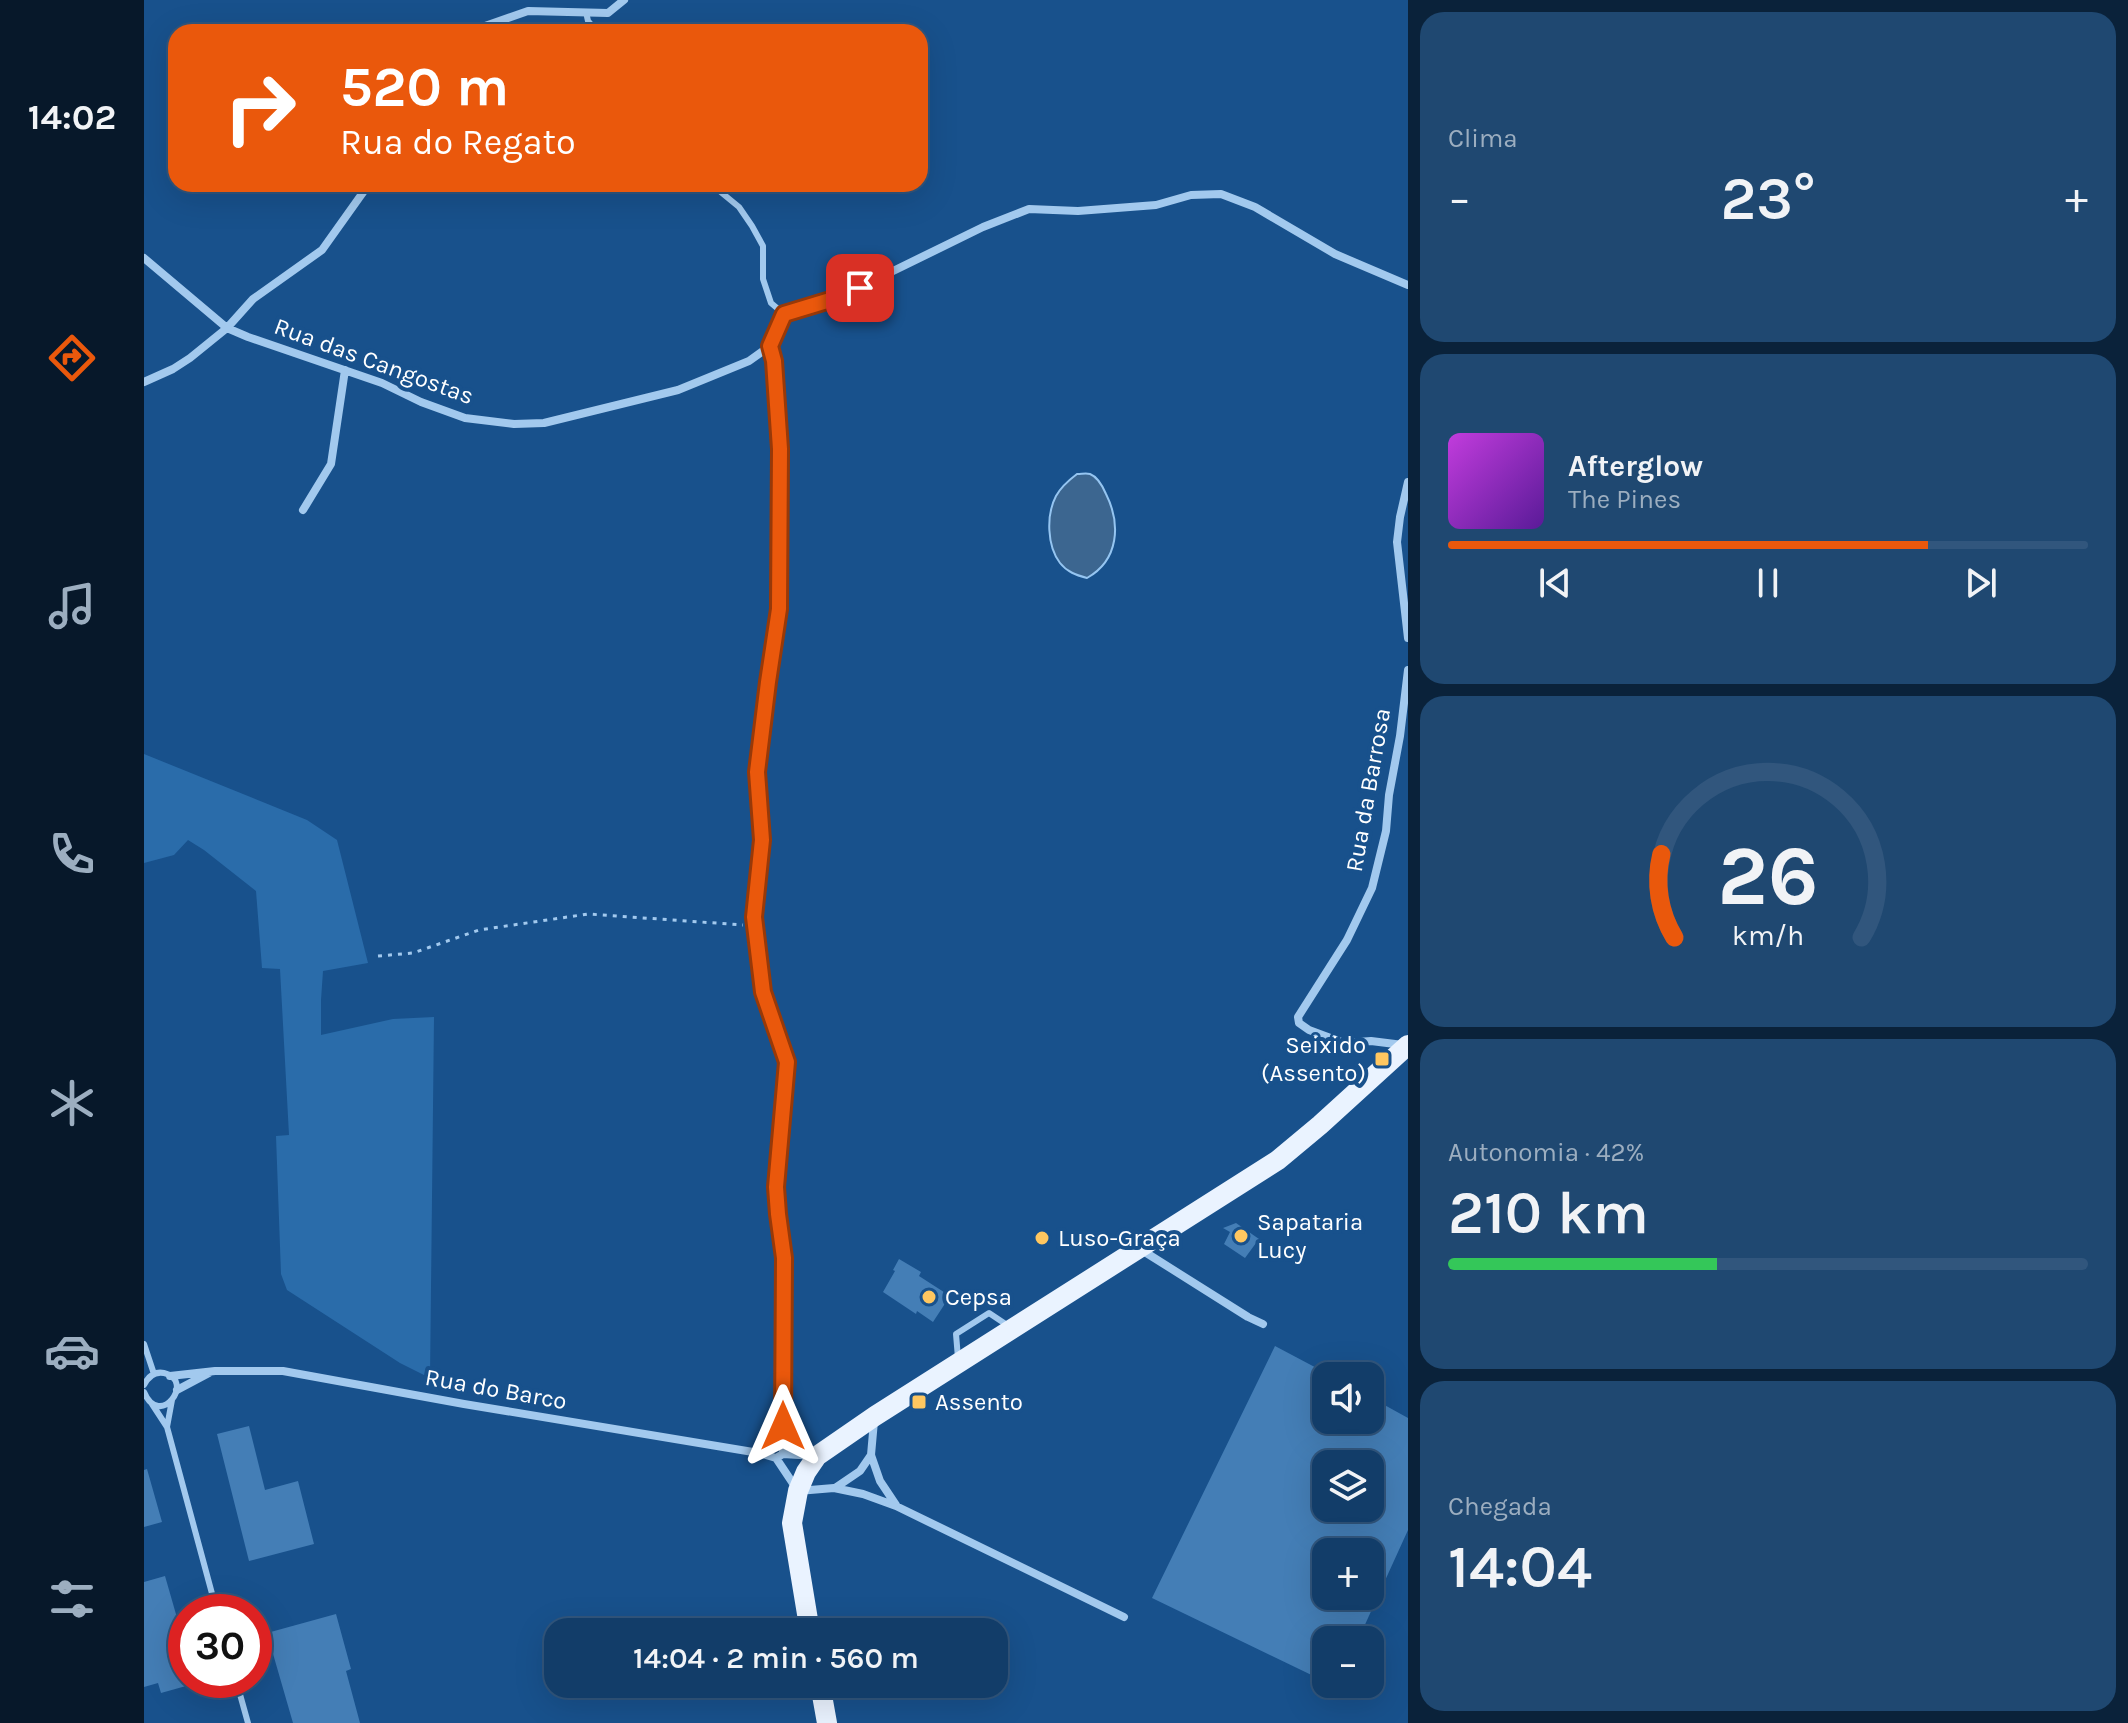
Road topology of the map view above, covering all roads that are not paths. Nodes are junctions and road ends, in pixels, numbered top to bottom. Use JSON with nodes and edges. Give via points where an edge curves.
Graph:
{"nodes":[{"id":1,"x":624,"y":0,"type":"edge"},
{"id":2,"x":591,"y":12,"type":"junction"},
{"id":3,"x":491,"y":24,"type":"edge"},
{"id":4,"x":590,"y":24,"type":"edge"},
{"id":5,"x":363,"y":192,"type":"edge"},
{"id":6,"x":721,"y":192,"type":"edge"},
{"id":7,"x":144,"y":258,"type":"edge"},
{"id":8,"x":1408,"y":285,"type":"edge"},
{"id":9,"x":784,"y":314,"type":"junction"},
{"id":10,"x":227,"y":328,"type":"junction"},
{"id":11,"x":770,"y":346,"type":"junction"},
{"id":12,"x":345,"y":370,"type":"junction"},
{"id":13,"x":144,"y":382,"type":"edge"},
{"id":14,"x":1408,"y":482,"type":"edge"},
{"id":15,"x":303,"y":510,"type":"dead end"},
{"id":16,"x":1408,"y":638,"type":"edge"},
{"id":17,"x":1408,"y":670,"type":"edge"},
{"id":18,"x":1408,"y":1045,"type":"edge"},
{"id":19,"x":1139,"y":1249,"type":"junction"},
{"id":20,"x":1263,"y":1324,"type":"dead end"},
{"id":21,"x":144,"y":1344,"type":"edge"},
{"id":22,"x":210,"y":1372,"type":"junction"},
{"id":23,"x":154,"y":1374,"type":"junction"},
{"id":24,"x":170,"y":1376,"type":"junction"},
{"id":25,"x":144,"y":1384,"type":"edge"},
{"id":26,"x":177,"y":1390,"type":"junction"},
{"id":27,"x":147,"y":1399,"type":"edge"},
{"id":28,"x":172,"y":1400,"type":"junction"},
{"id":29,"x":875,"y":1416,"type":"junction"},
{"id":30,"x":167,"y":1427,"type":"junction"},
{"id":31,"x":871,"y":1455,"type":"junction"},
{"id":32,"x":779,"y":1456,"type":"junction"},
{"id":33,"x":817,"y":1456,"type":"junction"},
{"id":34,"x":834,"y":1488,"type":"junction"},
{"id":35,"x":798,"y":1491,"type":"junction"},
{"id":36,"x":896,"y":1506,"type":"junction"},
{"id":37,"x":212,"y":1594,"type":"edge"},
{"id":38,"x":1124,"y":1617,"type":"dead end"},
{"id":39,"x":808,"y":1618,"type":"edge"},
{"id":40,"x":241,"y":1698,"type":"edge"},
{"id":41,"x":823,"y":1698,"type":"edge"},
{"id":42,"x":248,"y":1723,"type":"edge"},
{"id":43,"x":827,"y":1723,"type":"edge"}],
"edges":[{"from":1,"to":2,"type":"street","via":[[608,13]]},
{"from":2,"to":3,"type":"street","via":[[528,11]]},
{"from":2,"to":4,"type":"lane"},
{"from":5,"to":10,"type":"street","via":[[322,250],[261,292]]},
{"from":6,"to":9,"type":"lane","via":[[739,207],[763,246],[763,279],[771,303]]},
{"from":7,"to":10,"type":"street","name":"Rua das Cangostas"},
{"from":8,"to":9,"type":"street","via":[[1335,254],[1255,207],[1221,194],[1191,195],[1156,205],[1029,209],[840,297]]},
{"from":9,"to":11,"type":"street"},
{"from":10,"to":12,"type":"street","name":"Rua das Cangostas"},
{"from":10,"to":13,"type":"street","via":[[182,363]]},
{"from":11,"to":12,"type":"street","name":"Rua das Cangostas","via":[[749,361],[678,390],[544,423],[465,418]]},
{"from":11,"to":32,"type":"street","via":[[780,449],[779,609],[757,772],[762,840],[754,917],[763,992],[787,1062],[776,1187],[784,1258]]},
{"from":12,"to":15,"type":"street","via":[[331,464]]},
{"from":14,"to":16,"type":"street","via":[[1397,542]]},
{"from":17,"to":18,"type":"street","name":"Rua da Barrosa","via":[[1386,831],[1372,888],[1347,940],[1298,1017],[1309,1030],[1344,1043]]},
{"from":18,"to":19,"type":"main road","via":[[1278,1160]]},
{"from":19,"to":20,"type":"street"},
{"from":19,"to":29,"type":"main road"},
{"from":21,"to":23,"type":"lane"},
{"from":22,"to":24,"type":"street","name":"Rua do Barco"},
{"from":22,"to":26,"type":"street","name":"Rua do Barco"},
{"from":22,"to":32,"type":"street","name":"Rua do Barco","via":[[283,1371]]},
{"from":23,"to":24,"type":"lane"},
{"from":23,"to":25,"type":"lane"},
{"from":24,"to":26,"type":"lane"},
{"from":26,"to":28,"type":"lane"},
{"from":27,"to":28,"type":"lane","via":[[163,1405]]},
{"from":27,"to":30,"type":"lane"},
{"from":28,"to":30,"type":"lane"},
{"from":29,"to":31,"type":"street"},
{"from":29,"to":33,"type":"main road"},
{"from":30,"to":37,"type":"lane"},
{"from":31,"to":34,"type":"street","via":[[860,1471]]},
{"from":31,"to":36,"type":"street"},
{"from":32,"to":33,"type":"street","name":"Rua do Barco"},
{"from":32,"to":35,"type":"street"},
{"from":33,"to":35,"type":"main road"},
{"from":34,"to":35,"type":"street"},
{"from":34,"to":36,"type":"street"},
{"from":35,"to":39,"type":"main road","via":[[792,1523]]},
{"from":36,"to":38,"type":"street"},
{"from":40,"to":42,"type":"lane"},
{"from":41,"to":43,"type":"main road"}]}
